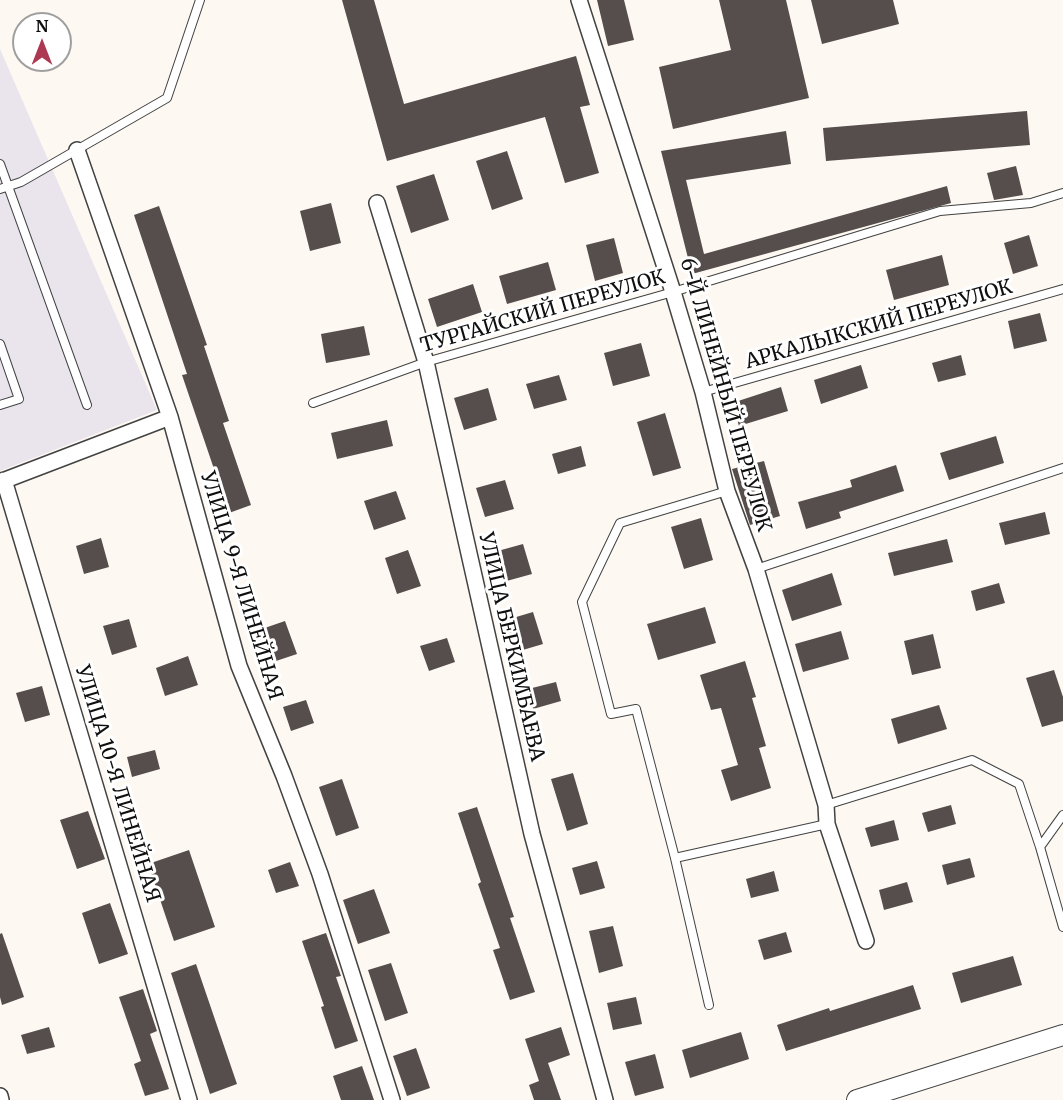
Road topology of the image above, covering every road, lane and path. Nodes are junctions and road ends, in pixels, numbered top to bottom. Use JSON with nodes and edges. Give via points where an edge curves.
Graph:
{"nodes":[{"id":1,"x":200,"y":0,"type":"edge"},
{"id":2,"x":579,"y":0,"type":"edge"},
{"id":3,"x":77,"y":150,"type":"junction"},
{"id":4,"x":0,"y":164,"type":"edge"},
{"id":5,"x":4,"y":188,"type":"edge"},
{"id":6,"x":1063,"y":193,"type":"edge"},
{"id":7,"x":377,"y":203,"type":"dead end"},
{"id":8,"x":1063,"y":289,"type":"edge"},
{"id":9,"x":673,"y":292,"type":"junction"},
{"id":10,"x":1,"y":349,"type":"edge"},
{"id":11,"x":426,"y":362,"type":"junction"},
{"id":12,"x":704,"y":392,"type":"junction"},
{"id":13,"x":313,"y":403,"type":"dead end"},
{"id":14,"x":0,"y":405,"type":"edge"},
{"id":15,"x":87,"y":405,"type":"dead end"},
{"id":16,"x":170,"y":417,"type":"junction"},
{"id":17,"x":1063,"y":468,"type":"edge"},
{"id":18,"x":2,"y":481,"type":"edge"},
{"id":19,"x":727,"y":491,"type":"junction"},
{"id":20,"x":756,"y":569,"type":"junction"},
{"id":21,"x":826,"y":805,"type":"junction"},
{"id":22,"x":1063,"y":815,"type":"edge"},
{"id":23,"x":827,"y":824,"type":"junction"},
{"id":24,"x":1040,"y":847,"type":"junction"},
{"id":25,"x":675,"y":858,"type":"junction"},
{"id":26,"x":1063,"y":927,"type":"edge"},
{"id":27,"x":866,"y":941,"type":"dead end"},
{"id":28,"x":709,"y":1005,"type":"dead end"},
{"id":29,"x":1063,"y":1035,"type":"edge"},
{"id":30,"x":0,"y":1096,"type":"edge"},
{"id":31,"x":2,"y":1100,"type":"edge"},
{"id":32,"x":189,"y":1100,"type":"edge"},
{"id":33,"x":393,"y":1100,"type":"edge"},
{"id":34,"x":605,"y":1100,"type":"edge"},
{"id":35,"x":857,"y":1100,"type":"edge"}],
"edges":[{"from":1,"to":3,"type":"lane","via":[[167,98]]},
{"from":2,"to":9,"type":"street","name":"6-Й ЛИНЕЙНЫЙ ПЕРЕУЛОК"},
{"from":3,"to":5,"type":"lane"},
{"from":3,"to":16,"type":"street","name":"УЛИЦА 9-Я ЛИНЕЙНАЯ"},
{"from":4,"to":5,"type":"lane"},
{"from":5,"to":15,"type":"lane"},
{"from":6,"to":9,"type":"lane","name":"ТУРГАЙСКИЙ ПЕРЕУЛОК","via":[[1031,203],[940,211]]},
{"from":7,"to":11,"type":"street","name":"УЛИЦА БЕРКИМБАЕВА"},
{"from":8,"to":12,"type":"lane","name":"АРКАЛЫКСКИЙ ПЕРЕУЛОК"},
{"from":9,"to":11,"type":"lane","name":"ТУРГАЙСКИЙ ПЕРЕУЛОК"},
{"from":9,"to":12,"type":"street","name":"6-Й ЛИНЕЙНЫЙ ПЕРЕУЛОК"},
{"from":10,"to":14,"type":"lane","via":[[19,399]]},
{"from":11,"to":13,"type":"lane","name":"ТУРГАЙСКИЙ ПЕРЕУЛОК"},
{"from":11,"to":34,"type":"street","name":"УЛИЦА БЕРКИМБАЕВА","via":[[531,834]]},
{"from":12,"to":19,"type":"street","name":"6-Й ЛИНЕЙНЫЙ ПЕРЕУЛОК"},
{"from":16,"to":18,"type":"street"},
{"from":16,"to":33,"type":"street","name":"УЛИЦА 9-Я ЛИНЕЙНАЯ","via":[[239,666],[320,874]]},
{"from":17,"to":20,"type":"lane"},
{"from":18,"to":32,"type":"street","name":"УЛИЦА 10-Я ЛИНЕЙНАЯ"},
{"from":19,"to":20,"type":"street","name":"6-Й ЛИНЕЙНЫЙ ПЕРЕУЛОК"},
{"from":19,"to":25,"type":"lane","via":[[620,523],[582,602],[611,714],[636,709]]},
{"from":20,"to":21,"type":"street","name":"6-Й ЛИНЕЙНЫЙ ПЕРЕУЛОК"},
{"from":21,"to":23,"type":"street","name":"6-Й ЛИНЕЙНЫЙ ПЕРЕУЛОК"},
{"from":21,"to":24,"type":"lane","via":[[972,760],[1019,784]]},
{"from":22,"to":24,"type":"lane"},
{"from":23,"to":25,"type":"lane"},
{"from":23,"to":27,"type":"street","name":"6-Й ЛИНЕЙНЫЙ ПЕРЕУЛОК"},
{"from":24,"to":26,"type":"lane"},
{"from":25,"to":28,"type":"lane"},
{"from":29,"to":35,"type":"street"},
{"from":30,"to":31,"type":"street"}]}
